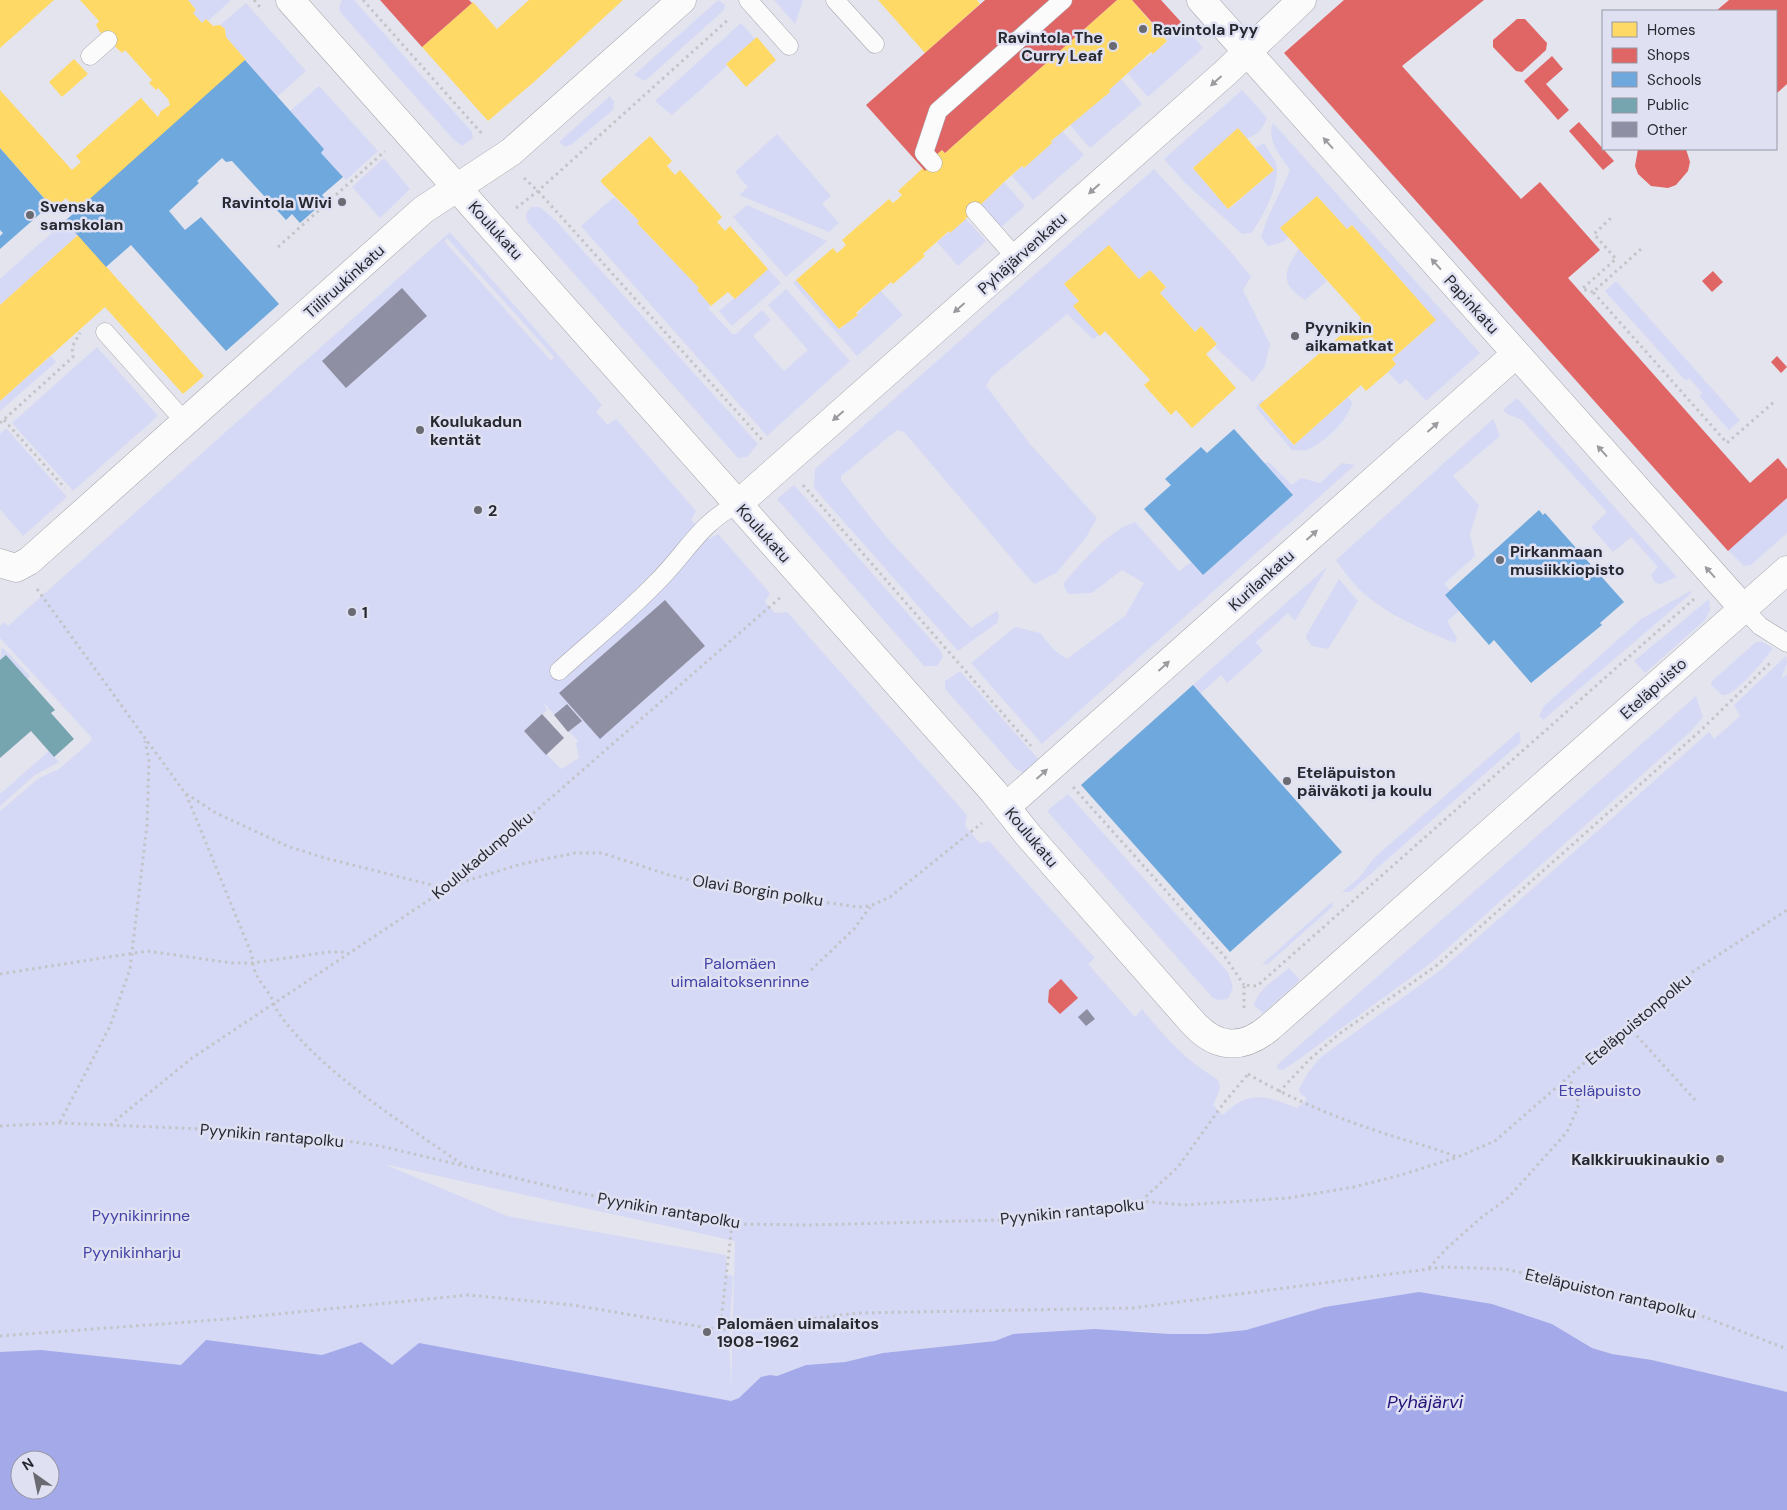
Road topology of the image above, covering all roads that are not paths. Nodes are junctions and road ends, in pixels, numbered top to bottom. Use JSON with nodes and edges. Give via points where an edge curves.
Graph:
{"nodes":[{"id":1,"x":290,"y":0,"type":"edge"},
{"id":2,"x":682,"y":0,"type":"edge"},
{"id":3,"x":749,"y":0,"type":"edge"},
{"id":4,"x":835,"y":0,"type":"edge"},
{"id":5,"x":1063,"y":0,"type":"edge"},
{"id":6,"x":1201,"y":0,"type":"edge"},
{"id":7,"x":1302,"y":0,"type":"edge"},
{"id":8,"x":108,"y":40,"type":"dead end"},
{"id":9,"x":875,"y":44,"type":"dead end"},
{"id":10,"x":789,"y":46,"type":"dead end"},
{"id":11,"x":1247,"y":52,"type":"junction"},
{"id":12,"x":90,"y":56,"type":"dead end"},
{"id":13,"x":933,"y":163,"type":"dead end"},
{"id":14,"x":458,"y":187,"type":"junction"},
{"id":15,"x":975,"y":211,"type":"dead end"},
{"id":16,"x":1016,"y":258,"type":"junction"},
{"id":17,"x":105,"y":332,"type":"dead end"},
{"id":18,"x":1516,"y":354,"type":"junction"},
{"id":19,"x":185,"y":422,"type":"junction"},
{"id":20,"x":738,"y":504,"type":"junction"},
{"id":21,"x":14,"y":564,"type":"edge"},
{"id":22,"x":1787,"y":570,"type":"edge"},
{"id":23,"x":1743,"y":608,"type":"junction"},
{"id":24,"x":1787,"y":643,"type":"edge"},
{"id":25,"x":559,"y":671,"type":"dead end"},
{"id":26,"x":995,"y":814,"type":"junction"},
{"id":27,"x":1248,"y":1042,"type":"joint"}],
"edges":[{"from":1,"to":14,"type":"street","name":"Koulukatu"},
{"from":2,"to":14,"type":"street","name":"Tiiliruukinkatu","via":[[504,157]]},
{"from":3,"to":10,"type":"lane"},
{"from":4,"to":9,"type":"lane"},
{"from":5,"to":13,"type":"lane","via":[[938,111],[924,153]]},
{"from":6,"to":11,"type":"street","name":"Papinkatu"},
{"from":7,"to":11,"type":"street","name":"Pyhäjärvenkatu"},
{"from":8,"to":12,"type":"lane"},
{"from":11,"to":16,"type":"street","name":"Pyhäjärvenkatu","one_way":true},
{"from":18,"to":11,"type":"street","name":"Papinkatu","one_way":true},
{"from":14,"to":19,"type":"street","name":"Tiiliruukinkatu","via":[[423,210]]},
{"from":14,"to":20,"type":"street","name":"Koulukatu"},
{"from":15,"to":16,"type":"lane"},
{"from":16,"to":20,"type":"street","name":"Pyhäjärvenkatu","one_way":true},
{"from":17,"to":19,"type":"lane"},
{"from":23,"to":18,"type":"street","name":"Papinkatu","one_way":true},
{"from":26,"to":18,"type":"street","name":"Kurilankatu","one_way":true},
{"from":19,"to":21,"type":"street","name":"Tiiliruukinkatu"},
{"from":20,"to":25,"type":"lane","via":[[720,513],[704,527],[657,583]]},
{"from":20,"to":26,"type":"street","name":"Koulukatu"},
{"from":22,"to":23,"type":"street","name":"Eteläpuisto"},
{"from":23,"to":24,"type":"lane","via":[[1760,626]]},
{"from":23,"to":27,"type":"street","name":"Eteläpuisto","via":[[1269,1028]]},
{"from":26,"to":27,"type":"street","name":"Koulukatu","via":[[1197,1027],[1211,1038],[1228,1044]]}]}
